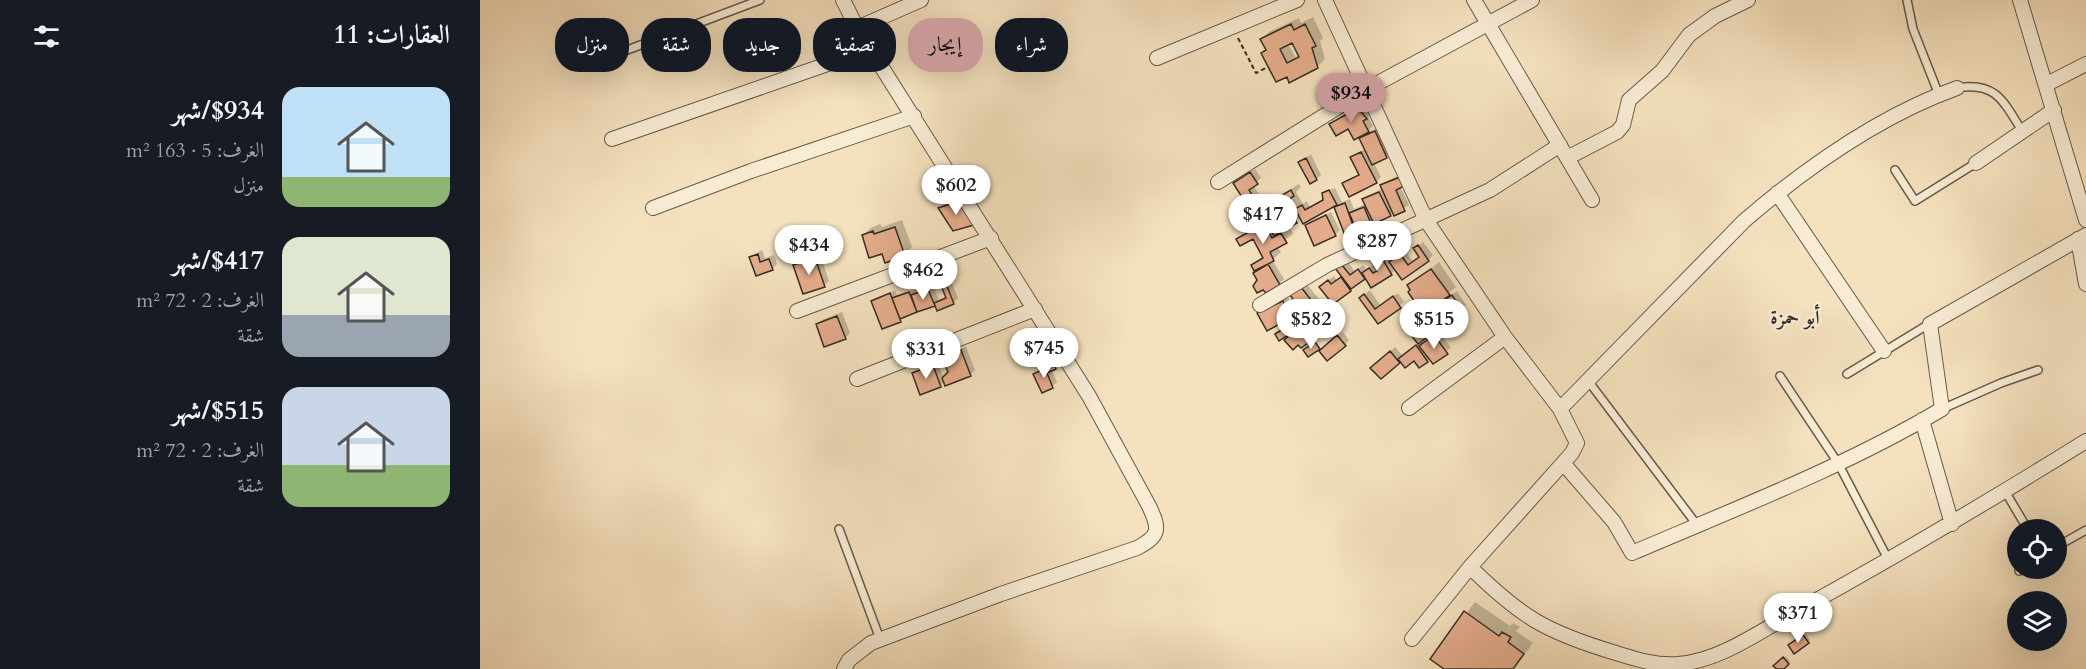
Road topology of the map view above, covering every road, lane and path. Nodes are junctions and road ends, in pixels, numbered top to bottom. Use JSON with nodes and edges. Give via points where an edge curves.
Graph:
{"nodes":[{"id":1,"x":760,"y":0,"type":"edge"},
{"id":2,"x":843,"y":0,"type":"edge"},
{"id":3,"x":921,"y":0,"type":"edge"},
{"id":4,"x":1297,"y":0,"type":"edge"},
{"id":5,"x":1325,"y":0,"type":"edge"},
{"id":6,"x":1474,"y":0,"type":"edge"},
{"id":7,"x":1532,"y":0,"type":"edge"},
{"id":8,"x":1748,"y":0,"type":"edge"},
{"id":9,"x":1907,"y":0,"type":"edge"},
{"id":10,"x":2020,"y":0,"type":"edge"},
{"id":11,"x":1264,"y":6,"type":"edge"},
{"id":12,"x":852,"y":18,"type":"edge"},
{"id":13,"x":880,"y":18,"type":"edge"},
{"id":14,"x":1489,"y":24,"type":"junction"},
{"id":15,"x":1233,"y":27,"type":"junction"},
{"id":16,"x":629,"y":49,"type":"edge"},
{"id":17,"x":1157,"y":58,"type":"dead end"},
{"id":18,"x":2086,"y":64,"type":"edge"},
{"id":19,"x":1268,"y":67,"type":"dead end"},
{"id":20,"x":813,"y":69,"type":"edge"},
{"id":21,"x":886,"y":72,"type":"edge"},
{"id":22,"x":2047,"y":84,"type":"junction"},
{"id":23,"x":1958,"y":88,"type":"joint"},
{"id":24,"x":1367,"y":89,"type":"junction"},
{"id":25,"x":1939,"y":95,"type":"junction"},
{"id":26,"x":2054,"y":110,"type":"junction"},
{"id":27,"x":914,"y":116,"type":"junction"},
{"id":28,"x":2022,"y":131,"type":"junction"},
{"id":29,"x":612,"y":139,"type":"dead end"},
{"id":30,"x":1560,"y":145,"type":"junction"},
{"id":31,"x":1567,"y":158,"type":"junction"},
{"id":32,"x":1976,"y":163,"type":"joint"},
{"id":33,"x":1895,"y":170,"type":"dead end"},
{"id":34,"x":1218,"y":182,"type":"dead end"},
{"id":35,"x":1777,"y":193,"type":"junction"},
{"id":36,"x":1592,"y":200,"type":"dead end"},
{"id":37,"x":653,"y":208,"type":"dead end"},
{"id":38,"x":1426,"y":220,"type":"junction"},
{"id":39,"x":2086,"y":220,"type":"edge"},
{"id":40,"x":2082,"y":237,"type":"edge"},
{"id":41,"x":991,"y":238,"type":"junction"},
{"id":42,"x":2086,"y":284,"type":"edge"},
{"id":43,"x":1260,"y":305,"type":"dead end"},
{"id":44,"x":1035,"y":309,"type":"junction"},
{"id":45,"x":797,"y":311,"type":"dead end"},
{"id":46,"x":1930,"y":324,"type":"junction"},
{"id":47,"x":1505,"y":337,"type":"junction"},
{"id":48,"x":1884,"y":351,"type":"junction"},
{"id":49,"x":2038,"y":370,"type":"dead end"},
{"id":50,"x":1847,"y":374,"type":"dead end"},
{"id":51,"x":1780,"y":376,"type":"dead end"},
{"id":52,"x":857,"y":379,"type":"dead end"},
{"id":53,"x":1589,"y":382,"type":"junction"},
{"id":54,"x":1409,"y":408,"type":"dead end"},
{"id":55,"x":1560,"y":409,"type":"junction"},
{"id":56,"x":1942,"y":409,"type":"junction"},
{"id":57,"x":1922,"y":420,"type":"junction"},
{"id":58,"x":2086,"y":441,"type":"edge"},
{"id":59,"x":1563,"y":462,"type":"junction"},
{"id":60,"x":1838,"y":463,"type":"junction"},
{"id":61,"x":2005,"y":491,"type":"junction"},
{"id":62,"x":2022,"y":519,"type":"edge"},
{"id":63,"x":1952,"y":524,"type":"junction"},
{"id":64,"x":1697,"y":525,"type":"junction"},
{"id":65,"x":839,"y":528,"type":"dead end"},
{"id":66,"x":2086,"y":530,"type":"edge"},
{"id":67,"x":2067,"y":541,"type":"edge"},
{"id":68,"x":1889,"y":561,"type":"junction"},
{"id":69,"x":1470,"y":567,"type":"junction"},
{"id":70,"x":880,"y":639,"type":"junction"},
{"id":71,"x":1412,"y":639,"type":"dead end"},
{"id":72,"x":1675,"y":667,"type":"edge"},
{"id":73,"x":843,"y":669,"type":"edge"}],
"edges":[{"from":1,"to":16,"type":"lane"},
{"from":2,"to":12,"type":"street"},
{"from":3,"to":13,"type":"street"},
{"from":4,"to":11,"type":"street"},
{"from":5,"to":24,"type":"street"},
{"from":6,"to":14,"type":"street"},
{"from":7,"to":14,"type":"street"},
{"from":8,"to":31,"type":"street","via":[[1715,16],[1689,35],[1662,71],[1629,100],[1623,125],[1617,132]]},
{"from":9,"to":25,"type":"lane","via":[[1913,29]]},
{"from":10,"to":22,"type":"street"},
{"from":11,"to":15,"type":"street"},
{"from":14,"to":24,"type":"street"},
{"from":14,"to":30,"type":"street"},
{"from":15,"to":17,"type":"street"},
{"from":15,"to":19,"type":"path","via":[[1256,73]]},
{"from":18,"to":22,"type":"street"},
{"from":20,"to":29,"type":"street"},
{"from":21,"to":27,"type":"street"},
{"from":22,"to":26,"type":"street"},
{"from":23,"to":25,"type":"street"},
{"from":23,"to":28,"type":"lane","via":[[1990,89]]},
{"from":24,"to":34,"type":"street"},
{"from":24,"to":38,"type":"street"},
{"from":25,"to":35,"type":"street","via":[[1829,155]]},
{"from":26,"to":28,"type":"street"},
{"from":26,"to":39,"type":"street"},
{"from":27,"to":37,"type":"street"},
{"from":27,"to":41,"type":"street"},
{"from":28,"to":32,"type":"street"},
{"from":30,"to":31,"type":"street"},
{"from":30,"to":38,"type":"street","via":[[1490,189]]},
{"from":31,"to":36,"type":"street"},
{"from":32,"to":33,"type":"lane","via":[[1915,201]]},
{"from":35,"to":48,"type":"street"},
{"from":35,"to":53,"type":"street","via":[[1705,261]]},
{"from":38,"to":43,"type":"street","via":[[1327,265]]},
{"from":38,"to":47,"type":"street"},
{"from":40,"to":42,"type":"street"},
{"from":40,"to":46,"type":"street"},
{"from":41,"to":44,"type":"street"},
{"from":41,"to":45,"type":"street"},
{"from":44,"to":52,"type":"street"},
{"from":44,"to":70,"type":"street","via":[[1089,396],[1149,506],[1157,532],[1151,541],[1137,548]]},
{"from":46,"to":48,"type":"lane"},
{"from":46,"to":56,"type":"street"},
{"from":47,"to":54,"type":"street"},
{"from":47,"to":55,"type":"street"},
{"from":48,"to":50,"type":"lane"},
{"from":49,"to":56,"type":"lane"},
{"from":51,"to":60,"type":"lane"},
{"from":53,"to":55,"type":"street"},
{"from":53,"to":64,"type":"lane"},
{"from":55,"to":59,"type":"street","via":[[1577,443]]},
{"from":56,"to":57,"type":"street"},
{"from":57,"to":60,"type":"street","via":[[1888,441]]},
{"from":57,"to":63,"type":"street"},
{"from":58,"to":61,"type":"street"},
{"from":59,"to":64,"type":"street","via":[[1614,522],[1632,553]]},
{"from":59,"to":69,"type":"street"},
{"from":60,"to":64,"type":"street"},
{"from":60,"to":68,"type":"lane"},
{"from":61,"to":62,"type":"lane"},
{"from":61,"to":63,"type":"street"},
{"from":63,"to":68,"type":"street"},
{"from":65,"to":70,"type":"lane"},
{"from":66,"to":67,"type":"lane"},
{"from":68,"to":72,"type":"street","via":[[1719,652]]},
{"from":69,"to":71,"type":"street"},
{"from":69,"to":72,"type":"street","via":[[1514,608],[1542,627],[1568,639]]},
{"from":70,"to":73,"type":"street","via":[[860,650]]}]}
